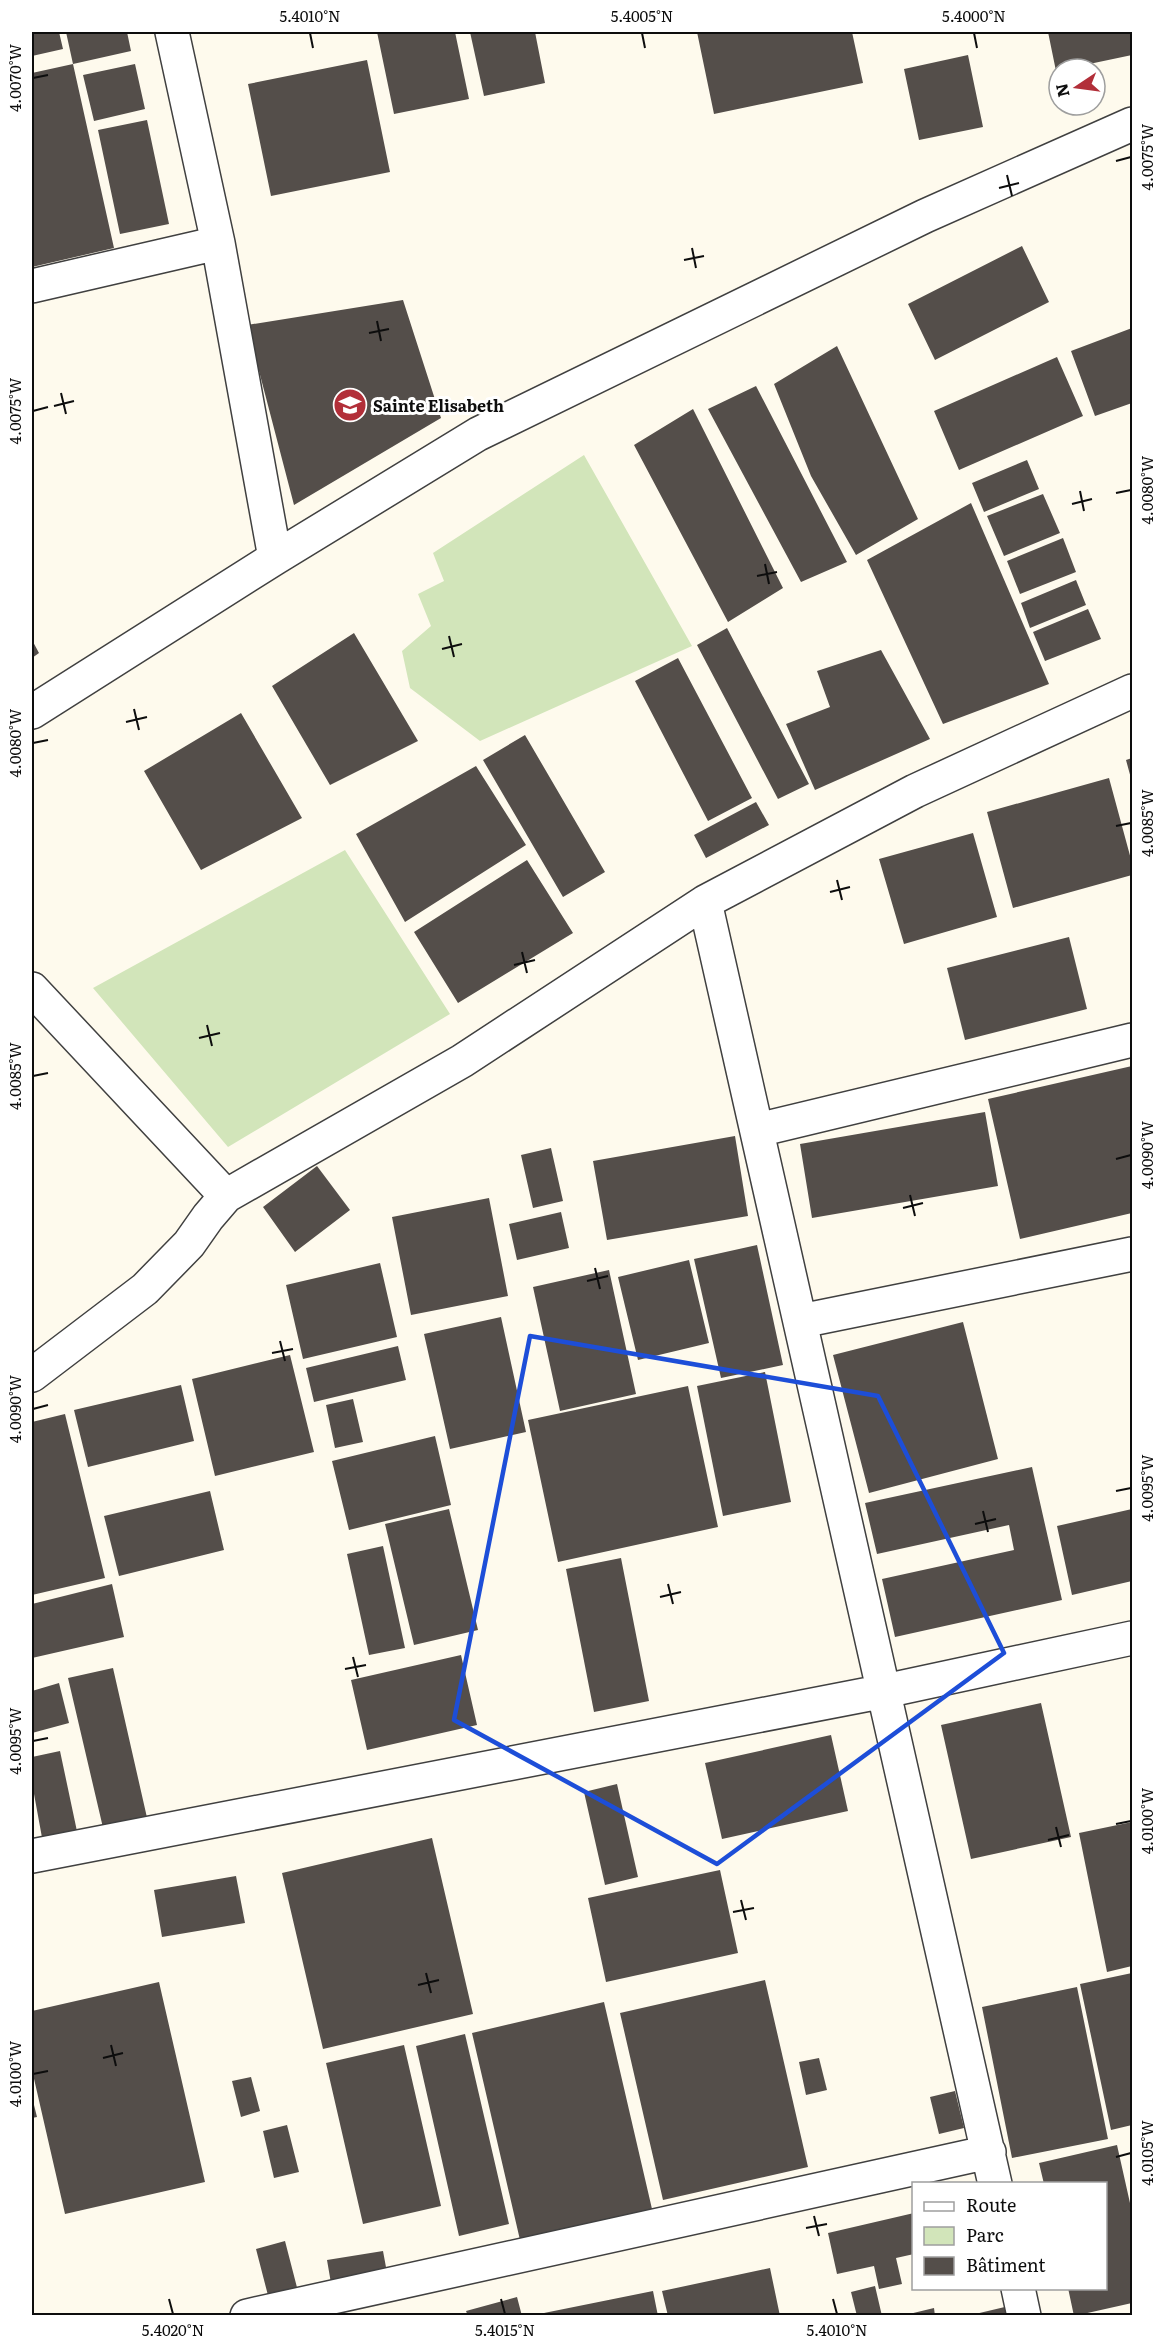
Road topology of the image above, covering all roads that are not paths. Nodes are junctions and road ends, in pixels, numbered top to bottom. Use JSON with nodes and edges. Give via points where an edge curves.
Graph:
{"nodes":[{"id":1,"x":172,"y":32,"type":"edge"},
{"id":2,"x":1132,"y":123,"type":"edge"},
{"id":3,"x":218,"y":243,"type":"junction"},
{"id":4,"x":32,"y":286,"type":"edge"},
{"id":5,"x":275,"y":558,"type":"junction"},
{"id":6,"x":1132,"y":691,"type":"edge"},
{"id":7,"x":32,"y":712,"type":"edge"},
{"id":8,"x":705,"y":902,"type":"junction"},
{"id":9,"x":32,"y":989,"type":"edge"},
{"id":10,"x":1132,"y":1040,"type":"edge"},
{"id":11,"x":758,"y":1130,"type":"junction"},
{"id":12,"x":226,"y":1196,"type":"junction"},
{"id":13,"x":1132,"y":1254,"type":"edge"},
{"id":14,"x":801,"y":1321,"type":"junction"},
{"id":15,"x":32,"y":1375,"type":"edge"},
{"id":16,"x":1132,"y":1638,"type":"edge"},
{"id":17,"x":885,"y":1691,"type":"junction"},
{"id":18,"x":32,"y":1856,"type":"edge"},
{"id":19,"x":988,"y":2152,"type":"junction"},
{"id":20,"x":995,"y":2182,"type":"edge"},
{"id":21,"x":1018,"y":2290,"type":"edge"},
{"id":22,"x":247,"y":2316,"type":"edge"},
{"id":23,"x":1024,"y":2316,"type":"edge"}],
"edges":[{"from":1,"to":3,"type":"street"},
{"from":2,"to":5,"type":"street","via":[[924,216],[478,434]]},
{"from":3,"to":4,"type":"street"},
{"from":3,"to":5,"type":"street"},
{"from":5,"to":7,"type":"street"},
{"from":6,"to":8,"type":"street","via":[[915,791]]},
{"from":8,"to":11,"type":"street"},
{"from":8,"to":12,"type":"street","via":[[462,1061]]},
{"from":9,"to":12,"type":"street"},
{"from":10,"to":11,"type":"street"},
{"from":11,"to":14,"type":"street"},
{"from":12,"to":15,"type":"street","via":[[189,1244],[145,1289]]},
{"from":13,"to":14,"type":"street"},
{"from":14,"to":17,"type":"street"},
{"from":16,"to":17,"type":"street"},
{"from":17,"to":18,"type":"street"},
{"from":17,"to":19,"type":"street"},
{"from":19,"to":20,"type":"street"},
{"from":19,"to":22,"type":"street"},
{"from":21,"to":23,"type":"street"}]}
